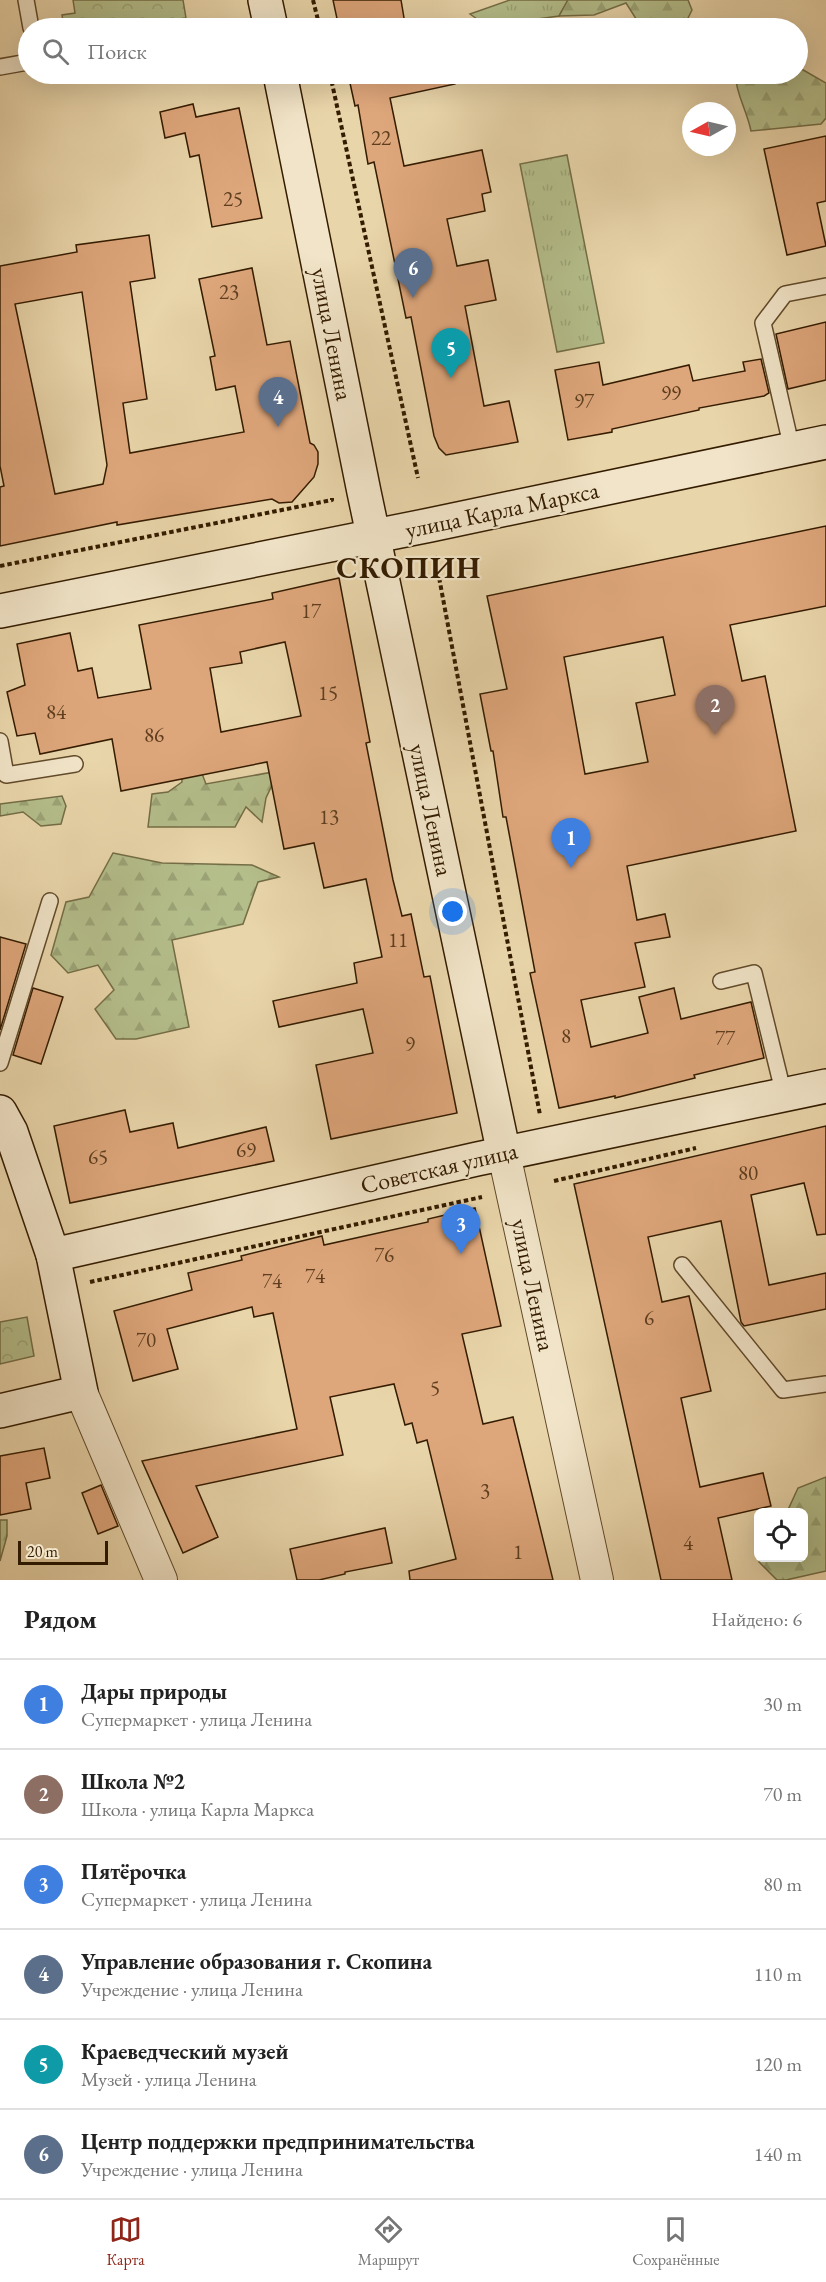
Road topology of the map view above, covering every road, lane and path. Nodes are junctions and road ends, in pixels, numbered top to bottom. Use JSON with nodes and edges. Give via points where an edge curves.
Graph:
{"nodes":[{"id":1,"x":26,"y":0,"type":"edge"},
{"id":2,"x":265,"y":0,"type":"edge"},
{"id":3,"x":314,"y":0,"type":"edge"},
{"id":4,"x":29,"y":18,"type":"edge"},
{"id":5,"x":269,"y":18,"type":"edge"},
{"id":6,"x":318,"y":18,"type":"edge"},
{"id":7,"x":18,"y":64,"type":"edge"},
{"id":8,"x":0,"y":67,"type":"edge"},
{"id":9,"x":282,"y":84,"type":"edge"},
{"id":10,"x":332,"y":84,"type":"edge"},
{"id":11,"x":826,"y":286,"type":"edge"},
{"id":12,"x":826,"y":442,"type":"edge"},
{"id":13,"x":792,"y":449,"type":"junction"},
{"id":14,"x":418,"y":478,"type":"dead end"},
{"id":15,"x":332,"y":500,"type":"dead end"},
{"id":16,"x":373,"y":537,"type":"junction"},
{"id":17,"x":435,"y":555,"type":"dead end"},
{"id":18,"x":0,"y":566,"type":"edge"},
{"id":19,"x":0,"y":611,"type":"edge"},
{"id":20,"x":0,"y":741,"type":"edge"},
{"id":21,"x":75,"y":764,"type":"dead end"},
{"id":22,"x":50,"y":902,"type":"dead end"},
{"id":23,"x":721,"y":981,"type":"dead end"},
{"id":24,"x":0,"y":1063,"type":"edge"},
{"id":25,"x":826,"y":1086,"type":"edge"},
{"id":26,"x":784,"y":1095,"type":"junction"},
{"id":27,"x":0,"y":1112,"type":"edge"},
{"id":28,"x":552,"y":1115,"type":"dead end"},
{"id":29,"x":701,"y":1147,"type":"dead end"},
{"id":30,"x":504,"y":1154,"type":"junction"},
{"id":31,"x":554,"y":1181,"type":"dead end"},
{"id":32,"x":485,"y":1196,"type":"dead end"},
{"id":33,"x":53,"y":1255,"type":"junction"},
{"id":34,"x":682,"y":1265,"type":"dead end"},
{"id":35,"x":81,"y":1284,"type":"dead end"},
{"id":36,"x":826,"y":1384,"type":"edge"},
{"id":37,"x":81,"y":1392,"type":"junction"},
{"id":38,"x":0,"y":1411,"type":"edge"},
{"id":39,"x":161,"y":1580,"type":"edge"},
{"id":40,"x":597,"y":1580,"type":"edge"}],
"edges":[{"from":1,"to":4,"type":"lane"},
{"from":2,"to":5,"type":"street"},
{"from":3,"to":6,"type":"path"},
{"from":7,"to":8,"type":"lane"},
{"from":9,"to":16,"type":"street","name":"улица Ленина"},
{"from":10,"to":14,"type":"path"},
{"from":11,"to":13,"type":"lane","via":[[785,294],[763,323]]},
{"from":12,"to":13,"type":"street","name":"улица Карла Маркса"},
{"from":13,"to":16,"type":"street","name":"улица Карла Маркса"},
{"from":15,"to":18,"type":"path"},
{"from":16,"to":19,"type":"street","name":"улица Карла Маркса"},
{"from":16,"to":30,"type":"street","name":"улица Ленина"},
{"from":17,"to":28,"type":"path","via":[[540,1117]]},
{"from":20,"to":21,"type":"lane","via":[[6,775]]},
{"from":22,"to":24,"type":"lane"},
{"from":23,"to":26,"type":"lane","via":[[754,973]]},
{"from":25,"to":26,"type":"street","name":"Советская улица"},
{"from":26,"to":30,"type":"street","name":"Советская улица"},
{"from":27,"to":33,"type":"street"},
{"from":29,"to":31,"type":"path"},
{"from":30,"to":33,"type":"street","name":"Советская улица"},
{"from":30,"to":40,"type":"street","name":"улица Ленина"},
{"from":32,"to":35,"type":"path"},
{"from":33,"to":37,"type":"street"},
{"from":34,"to":36,"type":"lane","via":[[783,1390]]},
{"from":37,"to":38,"type":"street"},
{"from":37,"to":39,"type":"street"}]}
